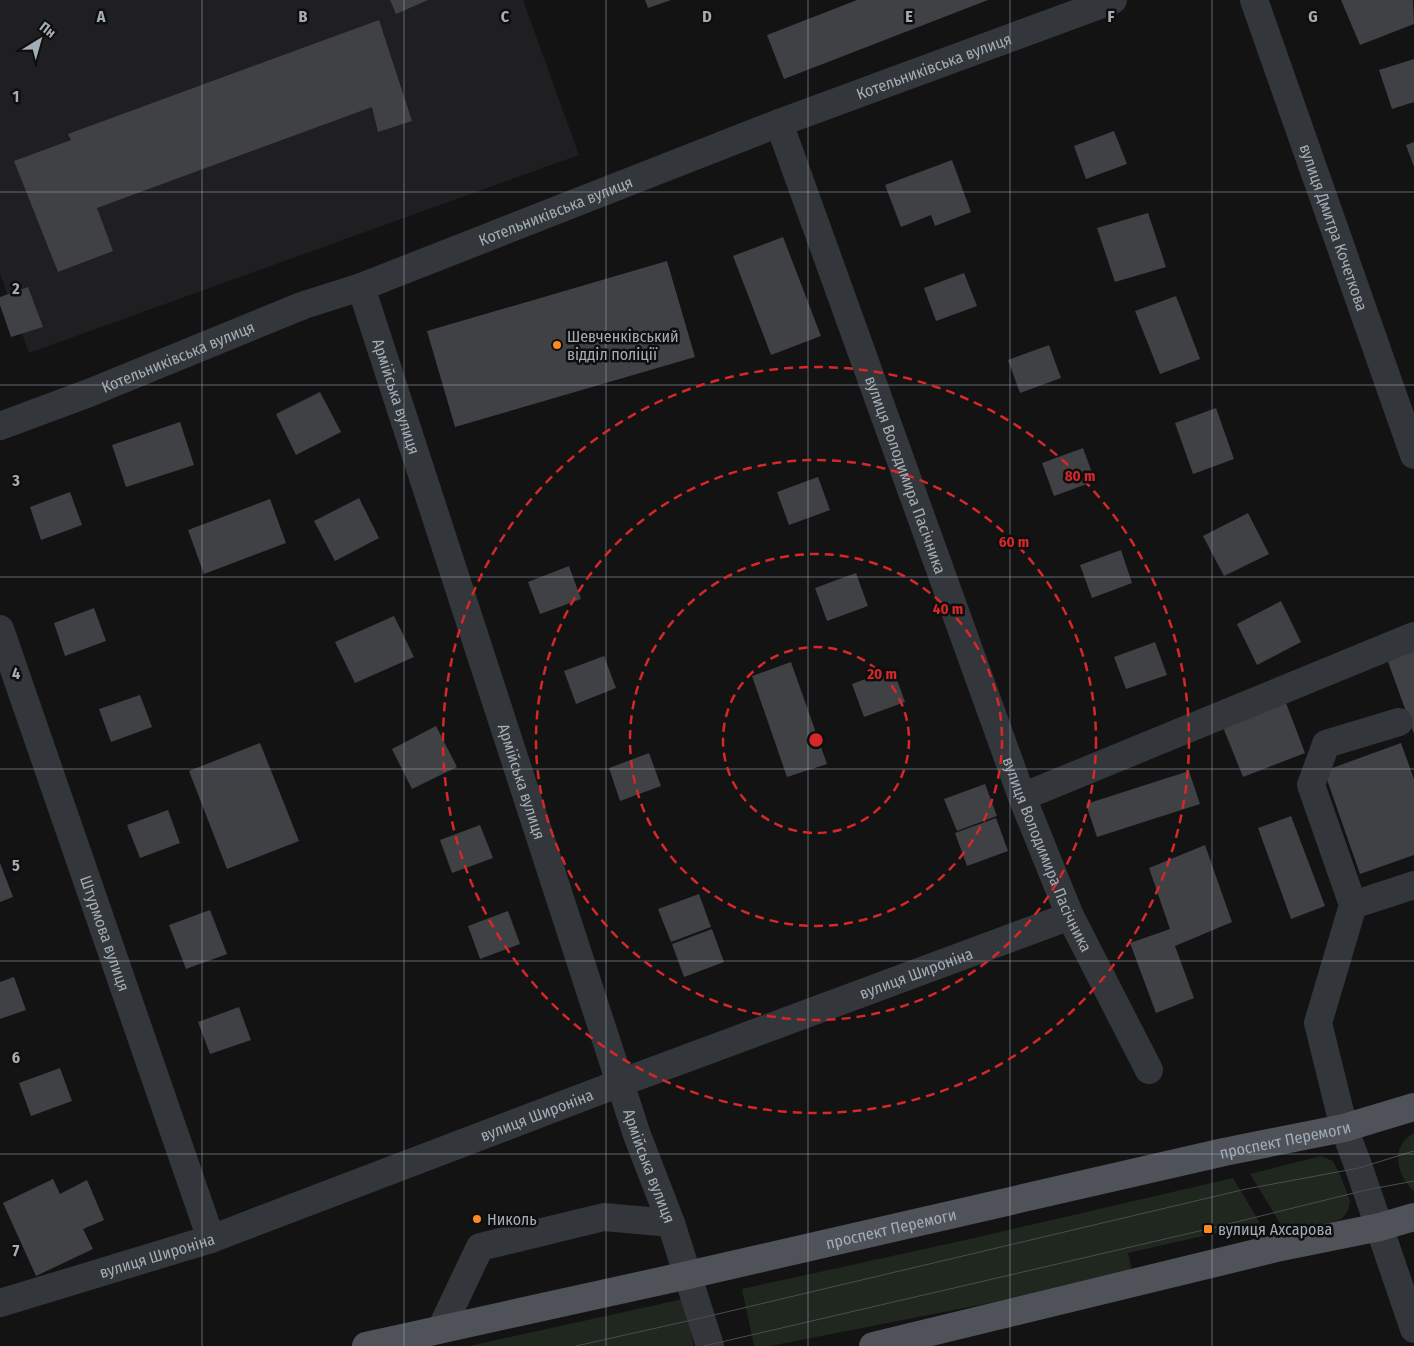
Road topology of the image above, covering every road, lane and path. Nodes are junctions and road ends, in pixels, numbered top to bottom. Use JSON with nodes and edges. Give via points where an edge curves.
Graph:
{"nodes":[{"id":1,"x":1113,"y":0,"type":"edge"},
{"id":2,"x":1254,"y":0,"type":"edge"},
{"id":3,"x":778,"y":123,"type":"junction"},
{"id":4,"x":361,"y":287,"type":"junction"},
{"id":5,"x":0,"y":426,"type":"edge"},
{"id":6,"x":1414,"y":455,"type":"edge"},
{"id":7,"x":0,"y":629,"type":"edge"},
{"id":8,"x":1414,"y":636,"type":"edge"},
{"id":9,"x":1399,"y":722,"type":"dead end"},
{"id":10,"x":1022,"y":797,"type":"junction"},
{"id":11,"x":1414,"y":885,"type":"edge"},
{"id":12,"x":1353,"y":905,"type":"junction"},
{"id":13,"x":1070,"y":916,"type":"junction"},
{"id":14,"x":1149,"y":1070,"type":"dead end"},
{"id":15,"x":620,"y":1083,"type":"junction"},
{"id":16,"x":1414,"y":1107,"type":"edge"},
{"id":17,"x":1344,"y":1128,"type":"junction"},
{"id":18,"x":1414,"y":1218,"type":"edge"},
{"id":19,"x":671,"y":1223,"type":"junction"},
{"id":20,"x":1380,"y":1227,"type":"junction"},
{"id":21,"x":211,"y":1239,"type":"junction"},
{"id":22,"x":688,"y":1275,"type":"junction"},
{"id":23,"x":0,"y":1303,"type":"edge"},
{"id":24,"x":441,"y":1329,"type":"junction"},
{"id":25,"x":1414,"y":1329,"type":"edge"},
{"id":26,"x":366,"y":1346,"type":"edge"},
{"id":27,"x":710,"y":1346,"type":"edge"},
{"id":28,"x":873,"y":1346,"type":"edge"}],
"edges":[{"from":1,"to":3,"type":"street","name":"Котельниківська вулиця"},
{"from":2,"to":6,"type":"street","name":"вулиця Дмитра Кочеткова"},
{"from":3,"to":4,"type":"street","name":"Котельниківська вулиця"},
{"from":3,"to":10,"type":"street","name":"вулиця Володимира Пасічника"},
{"from":4,"to":5,"type":"street","name":"Котельниківська вулиця","via":[[304,305]]},
{"from":4,"to":15,"type":"street","name":"Армійська вулиця"},
{"from":7,"to":21,"type":"street","name":"Штурмова вулиця"},
{"from":8,"to":10,"type":"street"},
{"from":9,"to":12,"type":"street","via":[[1326,744],[1310,785]]},
{"from":10,"to":13,"type":"street","name":"вулиця Володимира Пасічника"},
{"from":11,"to":12,"type":"street"},
{"from":12,"to":17,"type":"street","via":[[1318,1023]]},
{"from":13,"to":14,"type":"street","name":"вулиця Володимира Пасічника"},
{"from":13,"to":15,"type":"street","name":"вулиця Широніна"},
{"from":15,"to":19,"type":"street","name":"Армійська вулиця"},
{"from":15,"to":21,"type":"street","name":"вулиця Широніна"},
{"from":16,"to":17,"type":"main road","name":"проспект Перемоги"},
{"from":17,"to":20,"type":"street"},
{"from":17,"to":22,"type":"main road","name":"проспект Перемоги","via":[[1224,1152]]},
{"from":18,"to":20,"type":"main road"},
{"from":19,"to":22,"type":"street","name":"Армійська вулиця"},
{"from":19,"to":24,"type":"street","via":[[604,1217],[480,1246]]},
{"from":20,"to":25,"type":"street"},
{"from":20,"to":28,"type":"main road","via":[[1281,1247]]},
{"from":21,"to":23,"type":"street","name":"вулиця Широніна"},
{"from":22,"to":24,"type":"main road","name":"проспект Перемоги"},
{"from":22,"to":27,"type":"street","name":"Армійська вулиця"},
{"from":24,"to":26,"type":"main road","name":"проспект Перемоги"}]}
